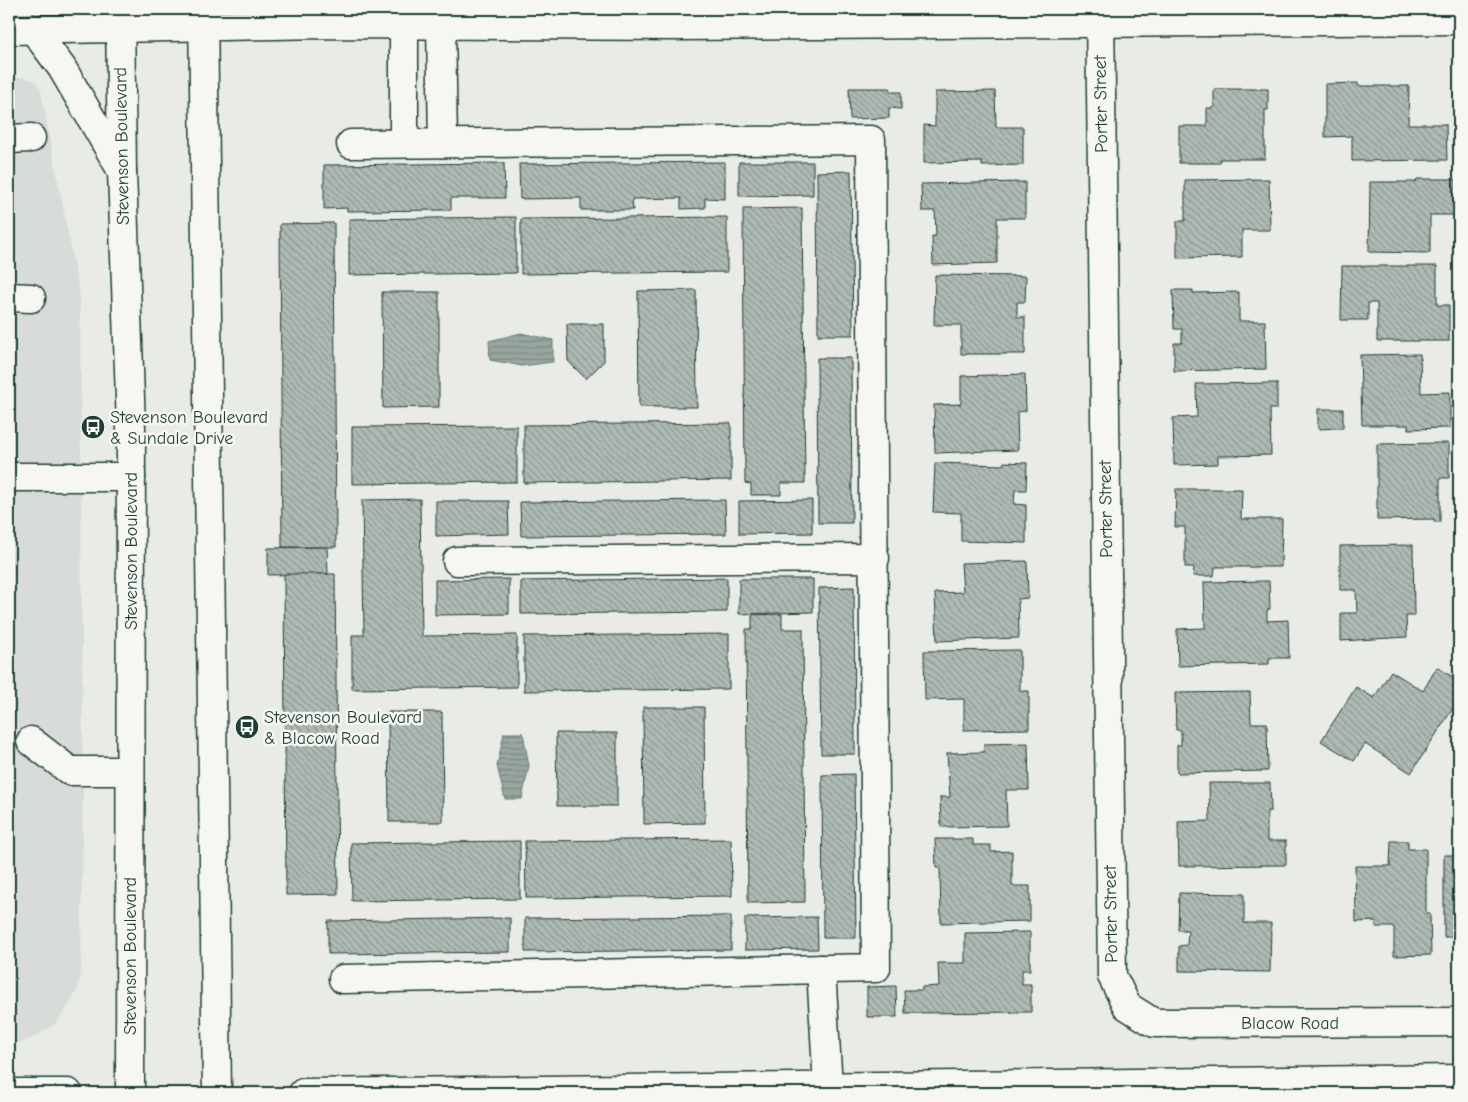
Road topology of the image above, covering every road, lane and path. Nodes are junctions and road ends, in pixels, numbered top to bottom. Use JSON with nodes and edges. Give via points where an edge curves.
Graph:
{"nodes":[{"id":1,"x":323,"y":16,"type":"edge"},
{"id":2,"x":1100,"y":16,"type":"edge"},
{"id":3,"x":680,"y":17,"type":"edge"},
{"id":4,"x":120,"y":18,"type":"edge"},
{"id":5,"x":203,"y":18,"type":"edge"},
{"id":6,"x":1459,"y":20,"type":"edge"},
{"id":7,"x":404,"y":24,"type":"junction"},
{"id":8,"x":441,"y":24,"type":"junction"},
{"id":9,"x":21,"y":29,"type":"edge"},
{"id":10,"x":404,"y":143,"type":"junction"},
{"id":11,"x":443,"y":143,"type":"junction"},
{"id":12,"x":351,"y":144,"type":"dead end"},
{"id":13,"x":122,"y":171,"type":"junction"},
{"id":14,"x":9,"y":477,"type":"edge"},
{"id":15,"x":131,"y":477,"type":"junction"},
{"id":16,"x":875,"y":558,"type":"junction"},
{"id":17,"x":457,"y":561,"type":"dead end"},
{"id":18,"x":31,"y":741,"type":"dead end"},
{"id":19,"x":130,"y":771,"type":"junction"},
{"id":20,"x":821,"y":969,"type":"junction"},
{"id":21,"x":343,"y":979,"type":"dead end"},
{"id":22,"x":1127,"y":1006,"type":"joint"},
{"id":23,"x":1459,"y":1022,"type":"edge"},
{"id":24,"x":1459,"y":1079,"type":"edge"},
{"id":25,"x":828,"y":1087,"type":"junction"},
{"id":26,"x":9,"y":1093,"type":"edge"},
{"id":27,"x":68,"y":1093,"type":"edge"},
{"id":28,"x":130,"y":1093,"type":"edge"},
{"id":29,"x":217,"y":1093,"type":"edge"},
{"id":30,"x":303,"y":1093,"type":"edge"}],
"edges":[{"from":1,"to":5,"type":"main road"},
{"from":1,"to":7,"type":"main road"},
{"from":2,"to":3,"type":"main road"},
{"from":2,"to":6,"type":"main road"},
{"from":2,"to":22,"type":"main road","name":"Porter Street","via":[[1112,976]]},
{"from":3,"to":8,"type":"main road"},
{"from":4,"to":5,"type":"main road"},
{"from":4,"to":9,"type":"main road"},
{"from":4,"to":13,"type":"main road","name":"Stevenson Boulevard"},
{"from":5,"to":29,"type":"main road"},
{"from":7,"to":8,"type":"main road"},
{"from":7,"to":10,"type":"main road"},
{"from":8,"to":11,"type":"main road"},
{"from":9,"to":13,"type":"main road","via":[[62,68]]},
{"from":10,"to":11,"type":"main road"},
{"from":10,"to":12,"type":"main road"},
{"from":11,"to":16,"type":"main road","via":[[871,140]]},
{"from":13,"to":15,"type":"main road","name":"Stevenson Boulevard"},
{"from":14,"to":15,"type":"main road"},
{"from":15,"to":19,"type":"main road","name":"Stevenson Boulevard"},
{"from":16,"to":17,"type":"main road"},
{"from":16,"to":20,"type":"main road","via":[[876,968]]},
{"from":18,"to":19,"type":"main road","via":[[70,770]]},
{"from":19,"to":28,"type":"main road","name":"Stevenson Boulevard"},
{"from":20,"to":21,"type":"main road"},
{"from":20,"to":25,"type":"main road"},
{"from":22,"to":23,"type":"main road","name":"Blacow Road","via":[[1154,1023]]},
{"from":24,"to":25,"type":"main road"},
{"from":25,"to":30,"type":"main road"},
{"from":26,"to":27,"type":"main road"}]}
